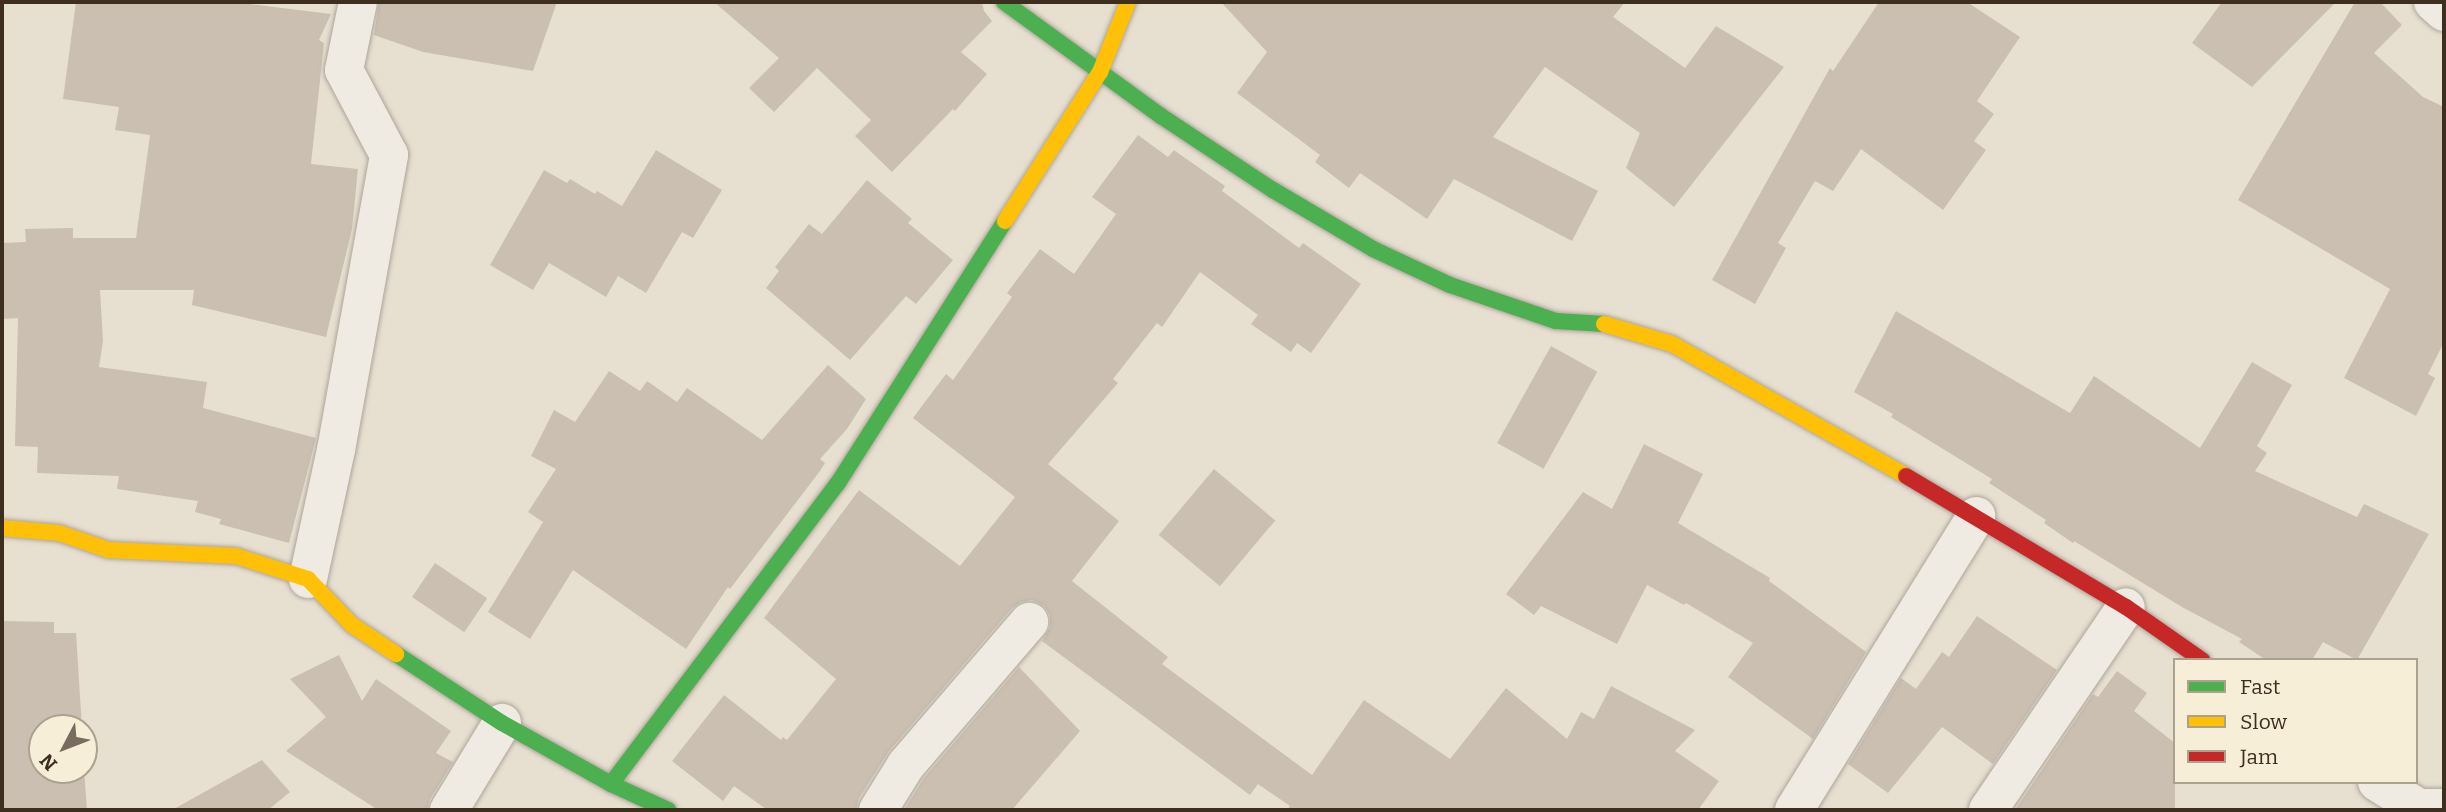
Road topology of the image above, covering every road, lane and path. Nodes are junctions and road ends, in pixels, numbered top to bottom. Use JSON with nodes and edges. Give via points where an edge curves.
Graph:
{"nodes":[{"id":1,"x":358,"y":2,"type":"edge"},
{"id":2,"x":1004,"y":2,"type":"edge"},
{"id":3,"x":1128,"y":2,"type":"edge"},
{"id":4,"x":2433,"y":2,"type":"edge"},
{"id":5,"x":2444,"y":12,"type":"edge"},
{"id":6,"x":1100,"y":72,"type":"junction"},
{"id":7,"x":1976,"y":516,"type":"junction"},
{"id":8,"x":2,"y":528,"type":"edge"},
{"id":9,"x":308,"y":579,"type":"junction"},
{"id":10,"x":2126,"y":607,"type":"junction"},
{"id":11,"x":1029,"y":622,"type":"dead end"},
{"id":12,"x":2199,"y":658,"type":"edge"},
{"id":13,"x":502,"y":723,"type":"junction"},
{"id":14,"x":611,"y":784,"type":"junction"},
{"id":15,"x":2381,"y":784,"type":"edge"},
{"id":16,"x":2431,"y":804,"type":"edge"},
{"id":17,"x":449,"y":810,"type":"edge"},
{"id":18,"x":668,"y":810,"type":"edge"},
{"id":19,"x":878,"y":810,"type":"edge"},
{"id":20,"x":1794,"y":810,"type":"edge"},
{"id":21,"x":1988,"y":810,"type":"edge"}],
"edges":[{"from":1,"to":9,"type":"street","via":[[344,70],[389,155]]},
{"from":2,"to":6,"type":"street"},
{"from":3,"to":6,"type":"street"},
{"from":4,"to":5,"type":"street"},
{"from":6,"to":7,"type":"street","via":[[1273,190],[1373,249],[1450,285],[1556,321],[1600,323],[1672,344]]},
{"from":6,"to":14,"type":"street","via":[[838,483]]},
{"from":7,"to":10,"type":"street"},
{"from":7,"to":20,"type":"street"},
{"from":8,"to":9,"type":"street","via":[[59,533],[109,550],[236,556]]},
{"from":9,"to":13,"type":"street","via":[[352,625]]},
{"from":10,"to":12,"type":"street"},
{"from":10,"to":21,"type":"street"},
{"from":11,"to":19,"type":"street","via":[[906,765]]},
{"from":13,"to":14,"type":"street"},
{"from":13,"to":17,"type":"street"},
{"from":14,"to":18,"type":"street"},
{"from":15,"to":16,"type":"street"}]}
